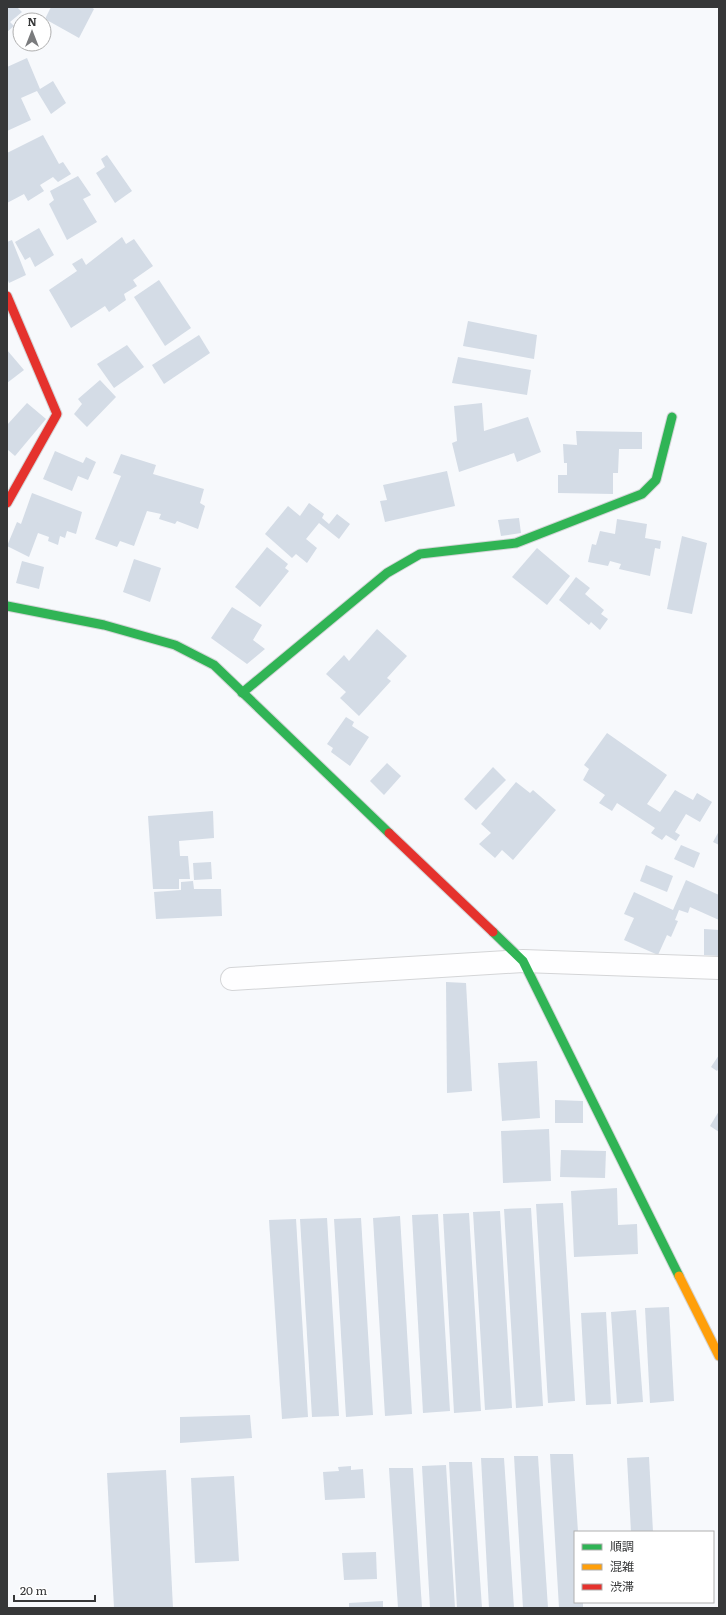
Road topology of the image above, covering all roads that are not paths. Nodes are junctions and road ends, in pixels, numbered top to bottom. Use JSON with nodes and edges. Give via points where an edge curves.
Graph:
{"nodes":[{"id":1,"x":7,"y":296,"type":"edge"},
{"id":2,"x":672,"y":417,"type":"dead end"},
{"id":3,"x":7,"y":502,"type":"edge"},
{"id":4,"x":7,"y":606,"type":"edge"},
{"id":5,"x":242,"y":693,"type":"junction"},
{"id":6,"x":523,"y":961,"type":"junction"},
{"id":7,"x":719,"y":968,"type":"edge"},
{"id":8,"x":232,"y":979,"type":"dead end"},
{"id":9,"x":719,"y":1356,"type":"edge"}],
"edges":[{"from":1,"to":3,"type":"street","via":[[56,414]]},
{"from":2,"to":5,"type":"street","via":[[656,480],[642,494],[516,543],[420,554],[387,572]]},
{"from":4,"to":5,"type":"street","via":[[104,626],[175,645],[214,665]]},
{"from":5,"to":6,"type":"street"},
{"from":6,"to":7,"type":"street"},
{"from":6,"to":8,"type":"street"},
{"from":6,"to":9,"type":"street"}]}
